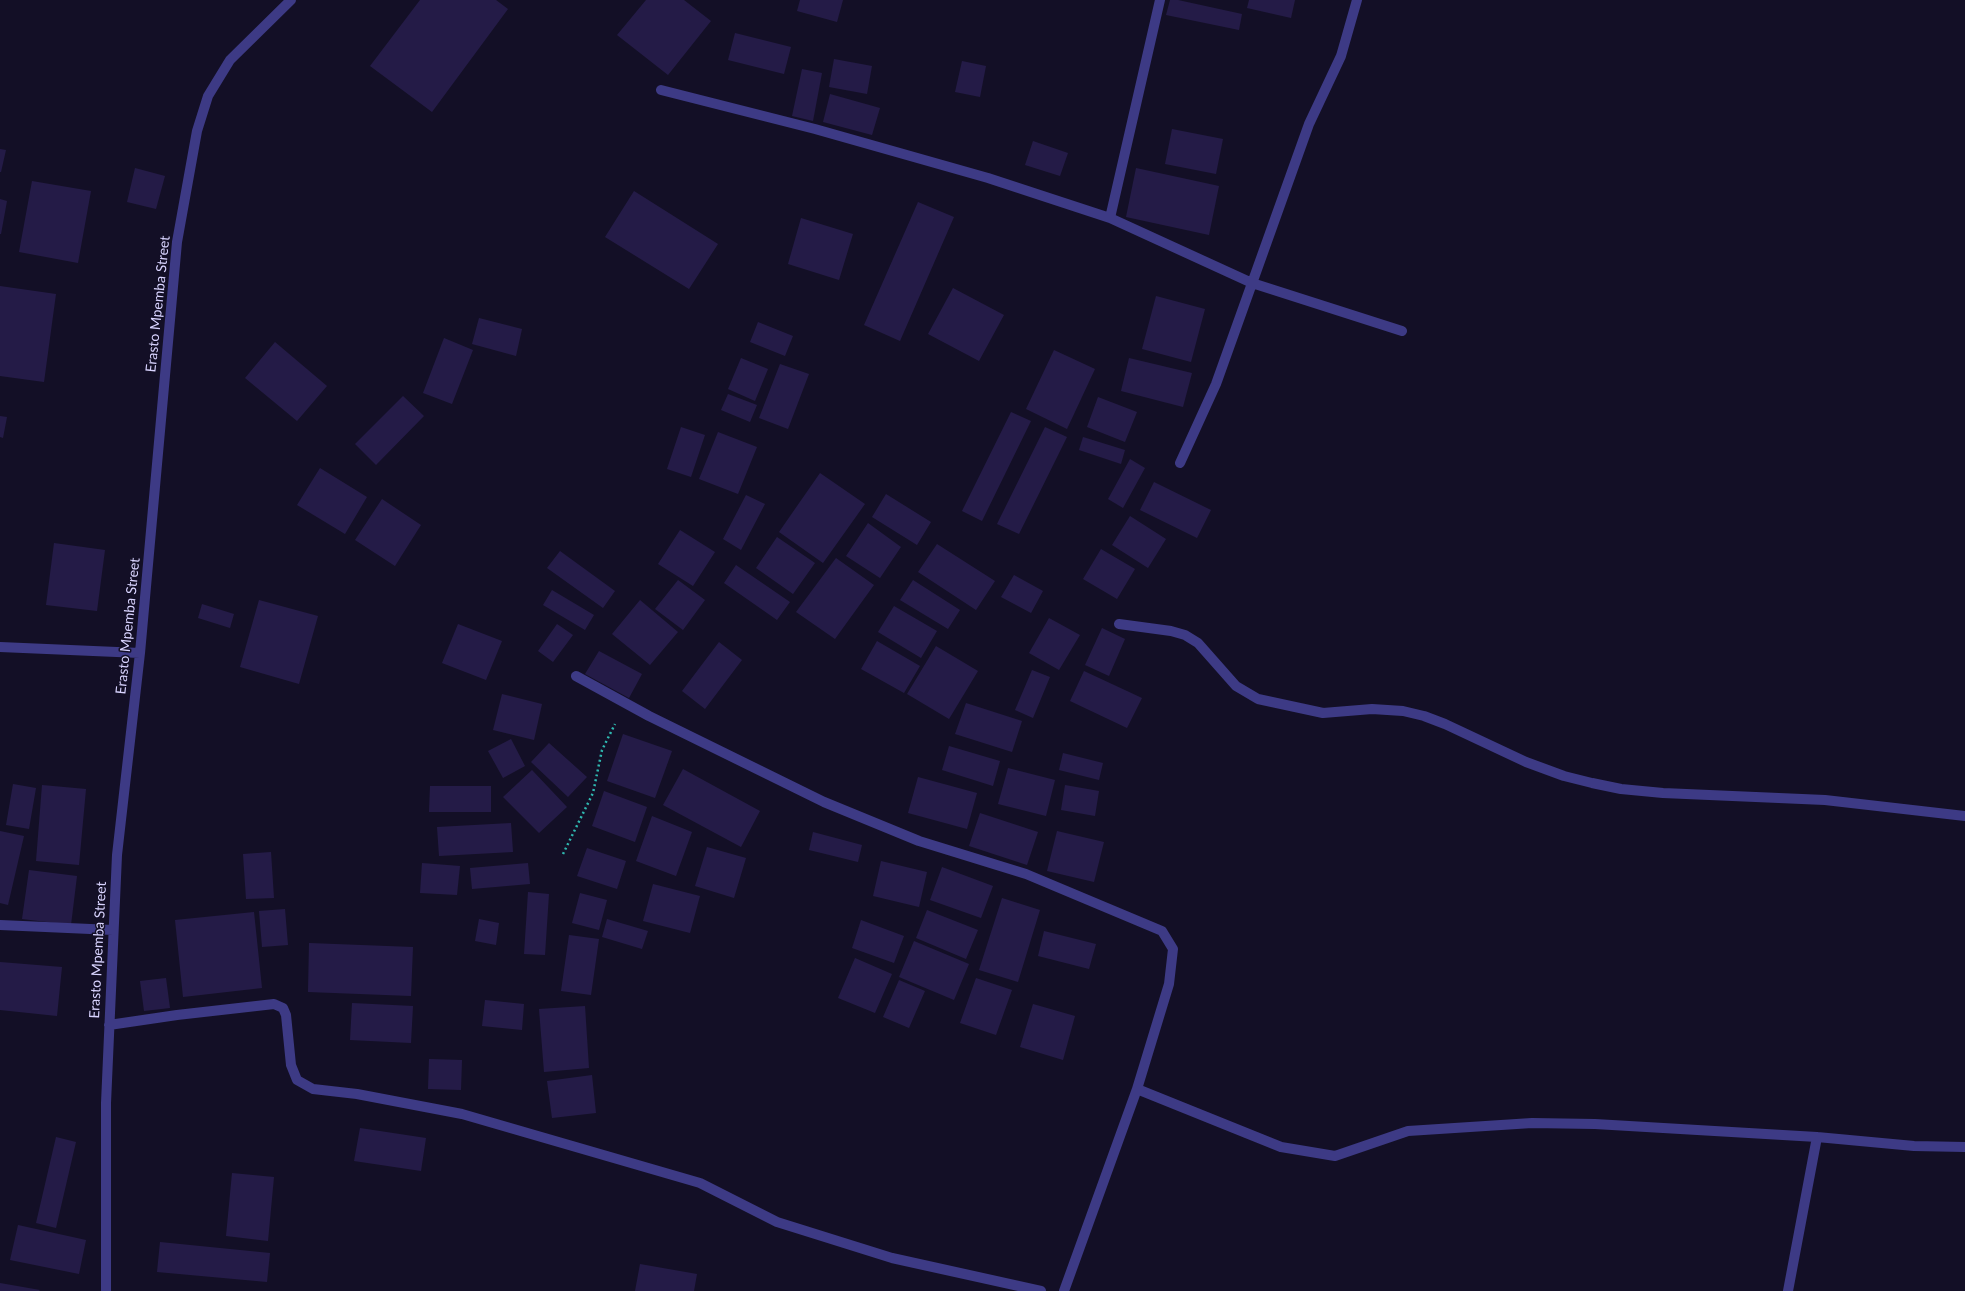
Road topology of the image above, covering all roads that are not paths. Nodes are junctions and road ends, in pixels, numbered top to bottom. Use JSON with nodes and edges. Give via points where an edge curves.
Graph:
{"nodes":[{"id":1,"x":291,"y":0,"type":"edge"},
{"id":2,"x":1160,"y":0,"type":"edge"},
{"id":3,"x":1357,"y":0,"type":"edge"},
{"id":4,"x":661,"y":90,"type":"dead end"},
{"id":5,"x":1110,"y":218,"type":"junction"},
{"id":6,"x":1252,"y":283,"type":"junction"},
{"id":7,"x":1402,"y":331,"type":"dead end"},
{"id":8,"x":1180,"y":463,"type":"dead end"},
{"id":9,"x":1119,"y":624,"type":"dead end"},
{"id":10,"x":0,"y":647,"type":"edge"},
{"id":11,"x":140,"y":653,"type":"junction"},
{"id":12,"x":576,"y":676,"type":"dead end"},
{"id":13,"x":1965,"y":816,"type":"edge"},
{"id":14,"x":0,"y":925,"type":"edge"},
{"id":15,"x":113,"y":930,"type":"junction"},
{"id":16,"x":109,"y":1025,"type":"junction"},
{"id":17,"x":1137,"y":1089,"type":"junction"},
{"id":18,"x":1817,"y":1137,"type":"junction"},
{"id":19,"x":1965,"y":1147,"type":"edge"},
{"id":20,"x":106,"y":1291,"type":"edge"},
{"id":21,"x":1041,"y":1291,"type":"edge"},
{"id":22,"x":1064,"y":1291,"type":"edge"},
{"id":23,"x":1788,"y":1291,"type":"edge"}],
"edges":[{"from":1,"to":11,"type":"street","name":"Erasto Mpemba Street","via":[[230,60],[208,96],[197,131],[177,242]]},
{"from":2,"to":5,"type":"street"},
{"from":3,"to":6,"type":"street","via":[[1341,56],[1309,124]]},
{"from":4,"to":5,"type":"street","via":[[823,131],[988,178]]},
{"from":5,"to":6,"type":"street"},
{"from":6,"to":7,"type":"street"},
{"from":6,"to":8,"type":"street","via":[[1216,384]]},
{"from":9,"to":13,"type":"street","via":[[1185,635],[1198,643],[1236,686],[1258,699],[1323,714],[1372,709],[1403,711],[1445,724],[1526,762],[1592,783],[1663,793],[1825,800]]},
{"from":10,"to":11,"type":"street"},
{"from":11,"to":15,"type":"street","name":"Erasto Mpemba Street","via":[[116,855]]},
{"from":12,"to":17,"type":"street","via":[[726,756],[824,802],[919,840],[1026,874],[1162,931],[1173,949],[1169,984]]},
{"from":14,"to":15,"type":"street"},
{"from":15,"to":16,"type":"street","name":"Erasto Mpemba Street"},
{"from":16,"to":20,"type":"street","name":"Erasto Mpemba Street","via":[[106,1103]]},
{"from":16,"to":21,"type":"street","via":[[274,1004],[283,1008],[286,1014],[291,1065],[297,1080],[312,1089],[357,1094],[462,1114],[700,1183],[777,1222],[892,1258]]},
{"from":17,"to":18,"type":"street","via":[[1281,1147],[1335,1156],[1408,1131],[1532,1123],[1595,1124]]},
{"from":17,"to":22,"type":"street"},
{"from":18,"to":19,"type":"street","via":[[1914,1146]]},
{"from":18,"to":23,"type":"street"}]}
